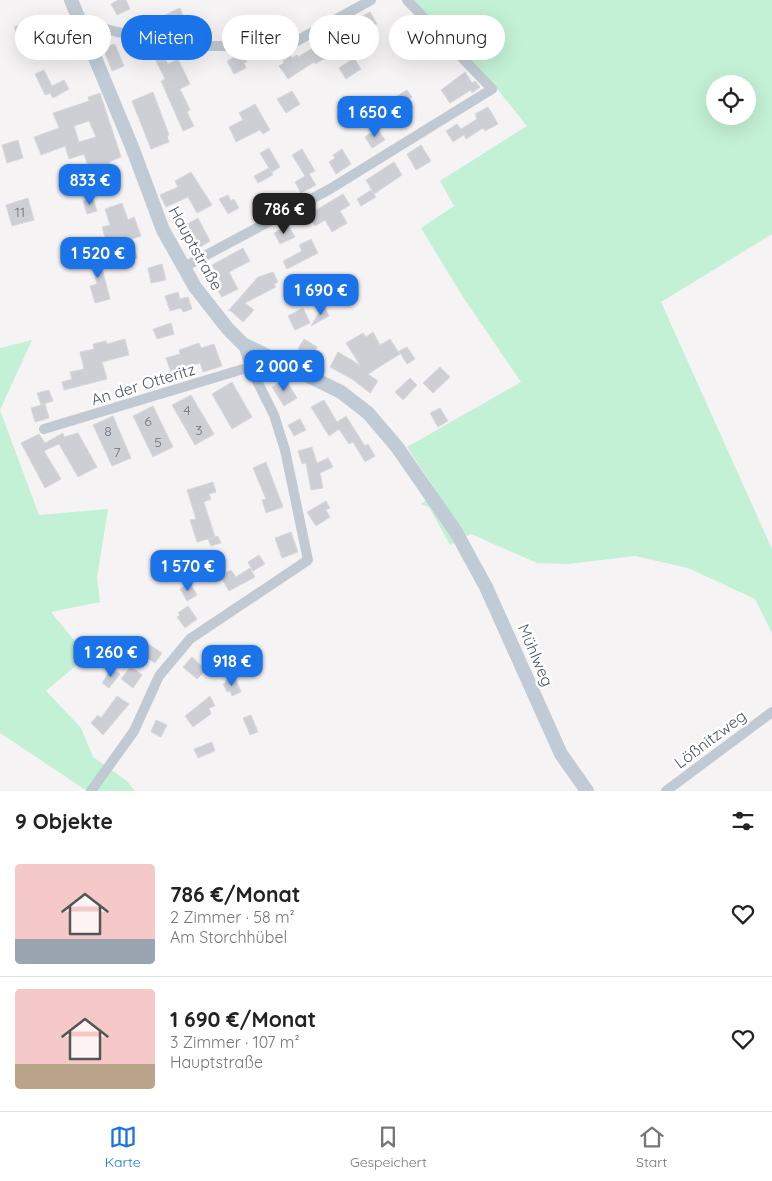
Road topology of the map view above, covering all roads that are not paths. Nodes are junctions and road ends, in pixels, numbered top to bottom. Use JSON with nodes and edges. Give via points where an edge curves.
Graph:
{"nodes":[{"id":1,"x":71,"y":0,"type":"edge"},
{"id":2,"x":371,"y":0,"type":"edge"},
{"id":3,"x":407,"y":0,"type":"edge"},
{"id":4,"x":78,"y":15,"type":"edge"},
{"id":5,"x":111,"y":30,"type":"edge"},
{"id":6,"x":97,"y":60,"type":"edge"},
{"id":7,"x":184,"y":267,"type":"junction"},
{"id":8,"x":243,"y":344,"type":"junction"},
{"id":9,"x":250,"y":367,"type":"junction"},
{"id":10,"x":44,"y":429,"type":"dead end"},
{"id":11,"x":456,"y":532,"type":"joint"},
{"id":12,"x":772,"y":712,"type":"edge"},
{"id":13,"x":91,"y":791,"type":"edge"},
{"id":14,"x":587,"y":791,"type":"edge"},
{"id":15,"x":666,"y":791,"type":"edge"}],
"edges":[{"from":1,"to":4,"type":"street","name":"Hauptstraße"},
{"from":2,"to":5,"type":"street","via":[[293,42],[206,46]]},
{"from":3,"to":7,"type":"street","via":[[492,89],[330,188]]},
{"from":6,"to":7,"type":"street","name":"Hauptstraße","via":[[163,230]]},
{"from":7,"to":8,"type":"street","name":"Hauptstraße","via":[[209,306]]},
{"from":8,"to":9,"type":"street"},
{"from":8,"to":11,"type":"street","name":"Hauptstraße","via":[[341,392],[368,413],[398,447]]},
{"from":9,"to":10,"type":"street","name":"An der Otteritz"},
{"from":9,"to":13,"type":"street","via":[[274,415],[285,450],[308,560],[190,639],[159,676],[134,731]]},
{"from":11,"to":14,"type":"street","name":"Mühlweg","via":[[486,587],[561,754]]},
{"from":12,"to":15,"type":"street","name":"Lößnitzweg"}]}
